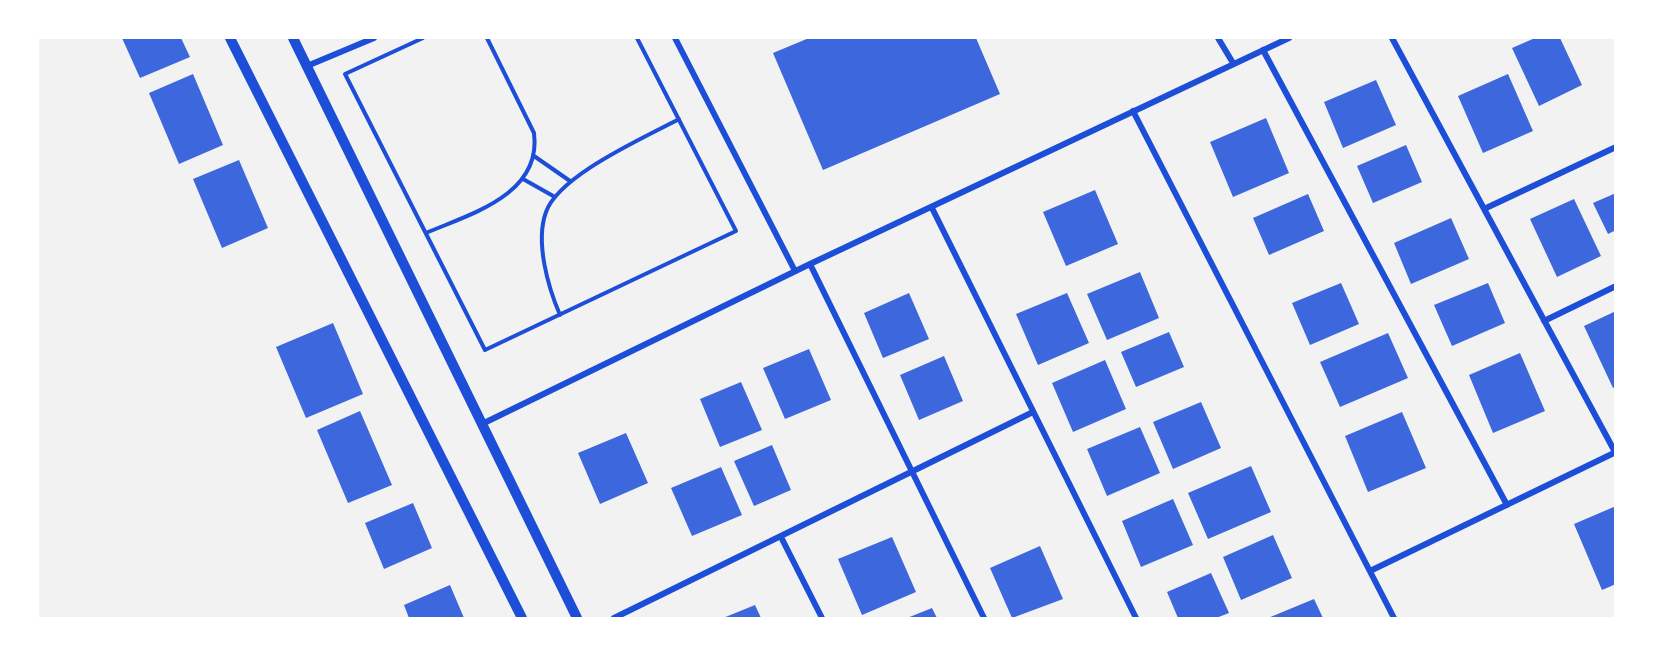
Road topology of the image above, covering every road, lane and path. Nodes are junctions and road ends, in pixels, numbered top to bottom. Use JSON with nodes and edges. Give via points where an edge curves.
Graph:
{"nodes":[{"id":1,"x":230,"y":38,"type":"edge"},
{"id":2,"x":294,"y":38,"type":"edge"},
{"id":3,"x":374,"y":38,"type":"edge"},
{"id":4,"x":423,"y":38,"type":"edge"},
{"id":5,"x":487,"y":38,"type":"edge"},
{"id":6,"x":637,"y":38,"type":"edge"},
{"id":7,"x":675,"y":38,"type":"edge"},
{"id":8,"x":1218,"y":38,"type":"edge"},
{"id":9,"x":1288,"y":38,"type":"edge"},
{"id":10,"x":1392,"y":38,"type":"edge"},
{"id":11,"x":1263,"y":50,"type":"junction"},
{"id":12,"x":1233,"y":63,"type":"junction"},
{"id":13,"x":307,"y":66,"type":"junction"},
{"id":14,"x":1133,"y":111,"type":"junction"},
{"id":15,"x":679,"y":119,"type":"junction"},
{"id":16,"x":1616,"y":147,"type":"edge"},
{"id":17,"x":534,"y":156,"type":"junction"},
{"id":18,"x":523,"y":179,"type":"junction"},
{"id":19,"x":570,"y":181,"type":"junction"},
{"id":20,"x":555,"y":197,"type":"junction"},
{"id":21,"x":932,"y":208,"type":"junction"},
{"id":22,"x":1484,"y":209,"type":"junction"},
{"id":23,"x":426,"y":233,"type":"junction"},
{"id":24,"x":810,"y":264,"type":"junction"},
{"id":25,"x":795,"y":271,"type":"junction"},
{"id":26,"x":1616,"y":286,"type":"edge"},
{"id":27,"x":560,"y":315,"type":"junction"},
{"id":28,"x":1545,"y":321,"type":"junction"},
{"id":29,"x":1033,"y":412,"type":"junction"},
{"id":30,"x":482,"y":424,"type":"junction"},
{"id":31,"x":1615,"y":452,"type":"edge"},
{"id":32,"x":913,"y":473,"type":"junction"},
{"id":33,"x":1507,"y":505,"type":"junction"},
{"id":34,"x":781,"y":537,"type":"junction"},
{"id":35,"x":1370,"y":571,"type":"junction"},
{"id":36,"x":522,"y":618,"type":"edge"},
{"id":37,"x":577,"y":618,"type":"edge"},
{"id":38,"x":614,"y":618,"type":"edge"},
{"id":39,"x":822,"y":618,"type":"edge"},
{"id":40,"x":984,"y":618,"type":"edge"},
{"id":41,"x":1136,"y":618,"type":"edge"},
{"id":42,"x":1394,"y":618,"type":"edge"}],
"edges":[{"from":1,"to":36,"type":"street"},
{"from":2,"to":13,"type":"street"},
{"from":3,"to":13,"type":"street"},
{"from":4,"to":23,"type":"path","via":[[345,74]]},
{"from":5,"to":17,"type":"path","via":[[534,133]]},
{"from":6,"to":15,"type":"path"},
{"from":7,"to":25,"type":"street"},
{"from":8,"to":12,"type":"street"},
{"from":9,"to":11,"type":"street"},
{"from":10,"to":22,"type":"street"},
{"from":11,"to":12,"type":"street"},
{"from":11,"to":33,"type":"street"},
{"from":12,"to":14,"type":"street"},
{"from":13,"to":30,"type":"street"},
{"from":14,"to":21,"type":"street"},
{"from":14,"to":35,"type":"street"},
{"from":15,"to":19,"type":"path"},
{"from":15,"to":27,"type":"path","via":[[736,231]]},
{"from":16,"to":22,"type":"street"},
{"from":17,"to":18,"type":"path"},
{"from":17,"to":19,"type":"path"},
{"from":18,"to":20,"type":"path"},
{"from":18,"to":23,"type":"path","via":[[513,191],[486,207]]},
{"from":19,"to":20,"type":"path"},
{"from":20,"to":27,"type":"path","via":[[545,214],[542,237],[544,263]]},
{"from":21,"to":24,"type":"street"},
{"from":21,"to":29,"type":"street"},
{"from":22,"to":28,"type":"street"},
{"from":23,"to":27,"type":"path","via":[[485,350]]},
{"from":24,"to":25,"type":"street"},
{"from":24,"to":32,"type":"street"},
{"from":25,"to":30,"type":"street"},
{"from":26,"to":28,"type":"street"},
{"from":28,"to":31,"type":"street"},
{"from":29,"to":32,"type":"street"},
{"from":29,"to":41,"type":"street"},
{"from":30,"to":37,"type":"street"},
{"from":31,"to":33,"type":"street"},
{"from":32,"to":34,"type":"street"},
{"from":32,"to":40,"type":"street"},
{"from":33,"to":35,"type":"street"},
{"from":34,"to":38,"type":"street"},
{"from":34,"to":39,"type":"street"},
{"from":35,"to":42,"type":"street"}]}
